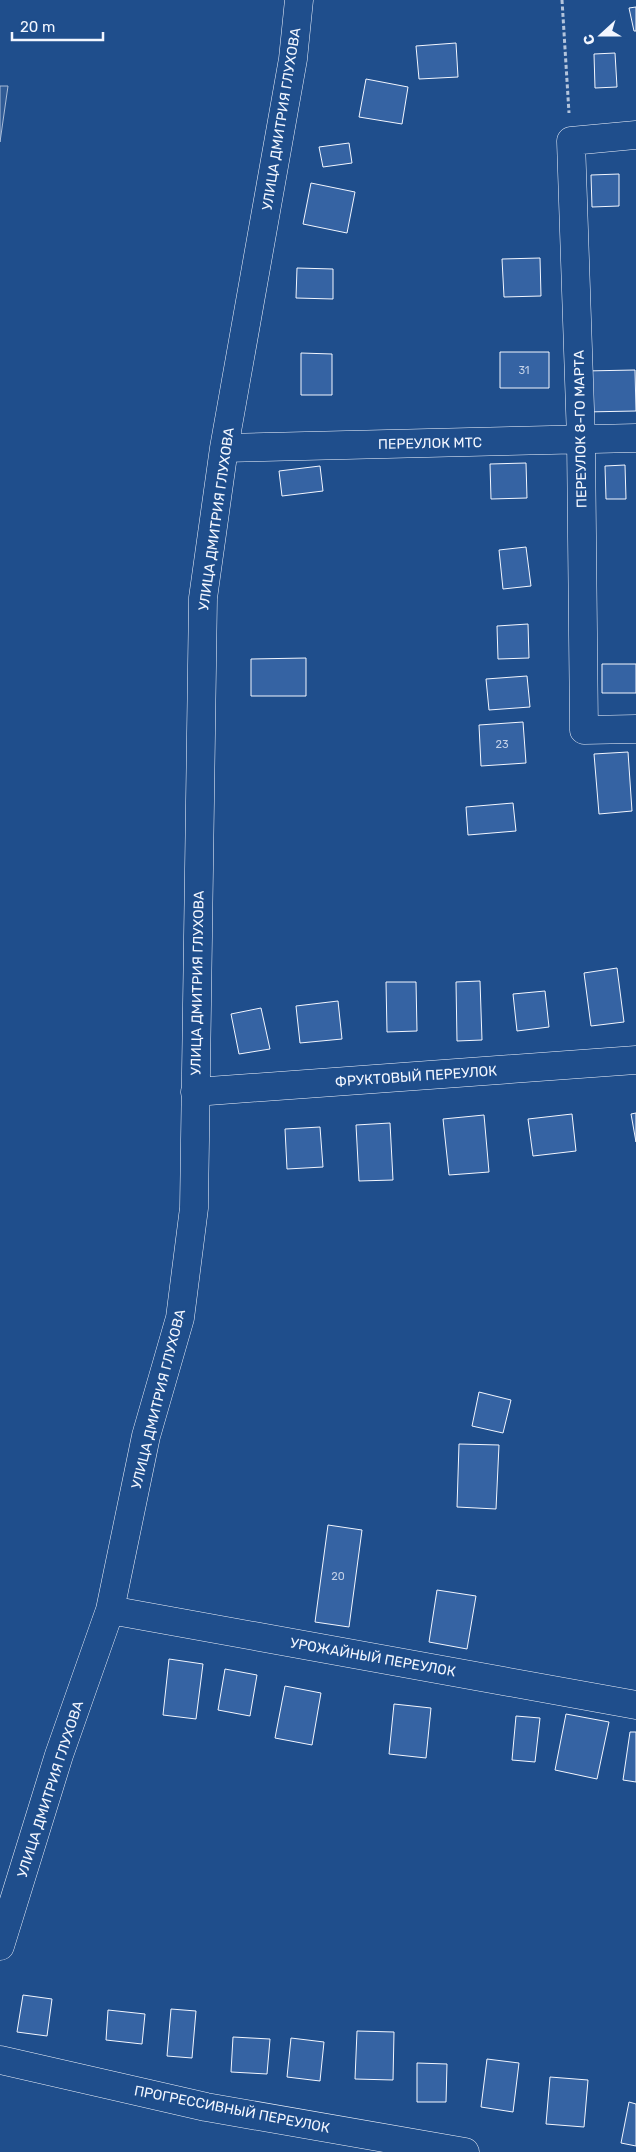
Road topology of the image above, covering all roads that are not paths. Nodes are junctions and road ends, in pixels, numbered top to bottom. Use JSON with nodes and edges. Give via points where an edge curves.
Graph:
{"nodes":[{"id":1,"x":299,"y":0,"type":"edge"},
{"id":2,"x":636,"y":135,"type":"edge"},
{"id":3,"x":636,"y":438,"type":"edge"},
{"id":4,"x":582,"y":439,"type":"junction"},
{"id":5,"x":224,"y":448,"type":"junction"},
{"id":6,"x":636,"y":729,"type":"edge"},
{"id":7,"x":636,"y":1060,"type":"edge"},
{"id":8,"x":195,"y":1092,"type":"junction"},
{"id":9,"x":110,"y":1610,"type":"junction"},
{"id":10,"x":636,"y":1705,"type":"edge"},
{"id":11,"x":0,"y":1946,"type":"edge"},
{"id":12,"x":0,"y":2060,"type":"edge"},
{"id":13,"x":465,"y":2152,"type":"edge"}],
"edges":[{"from":1,"to":5,"type":"street","name":"УЛИЦА ДМИТРИЯ ГЛУХОВА","via":[[293,59]]},
{"from":2,"to":4,"type":"street","name":"ПЕРЕУЛОК 8-ГО МАРТА","via":[[571,141]]},
{"from":3,"to":4,"type":"street","name":"ПЕРЕУЛОК МТС"},
{"from":4,"to":5,"type":"street","name":"ПЕРЕУЛОК МТС"},
{"from":4,"to":6,"type":"street","name":"ПЕРЕУЛОК 8-ГО МАРТА","via":[[584,730]]},
{"from":5,"to":8,"type":"street","name":"УЛИЦА ДМИТРИЯ ГЛУХОВА","via":[[203,598]]},
{"from":7,"to":8,"type":"street","name":"ФРУКТОВЫЙ ПЕРЕУЛОК"},
{"from":8,"to":9,"type":"street","name":"УЛИЦА ДМИТРИЯ ГЛУХОВА","via":[[194,1208],[180,1318],[146,1436]]},
{"from":9,"to":10,"type":"street","name":"УРОЖАЙНЫЙ ПЕРЕУЛОК"},
{"from":9,"to":11,"type":"street","name":"УЛИЦА ДМИТРИЯ ГЛУХОВА","via":[[59,1756]]},
{"from":12,"to":13,"type":"street","name":"ПРОГРЕССИВНЫЙ ПЕРЕУЛОК","via":[[206,2107]]}]}
